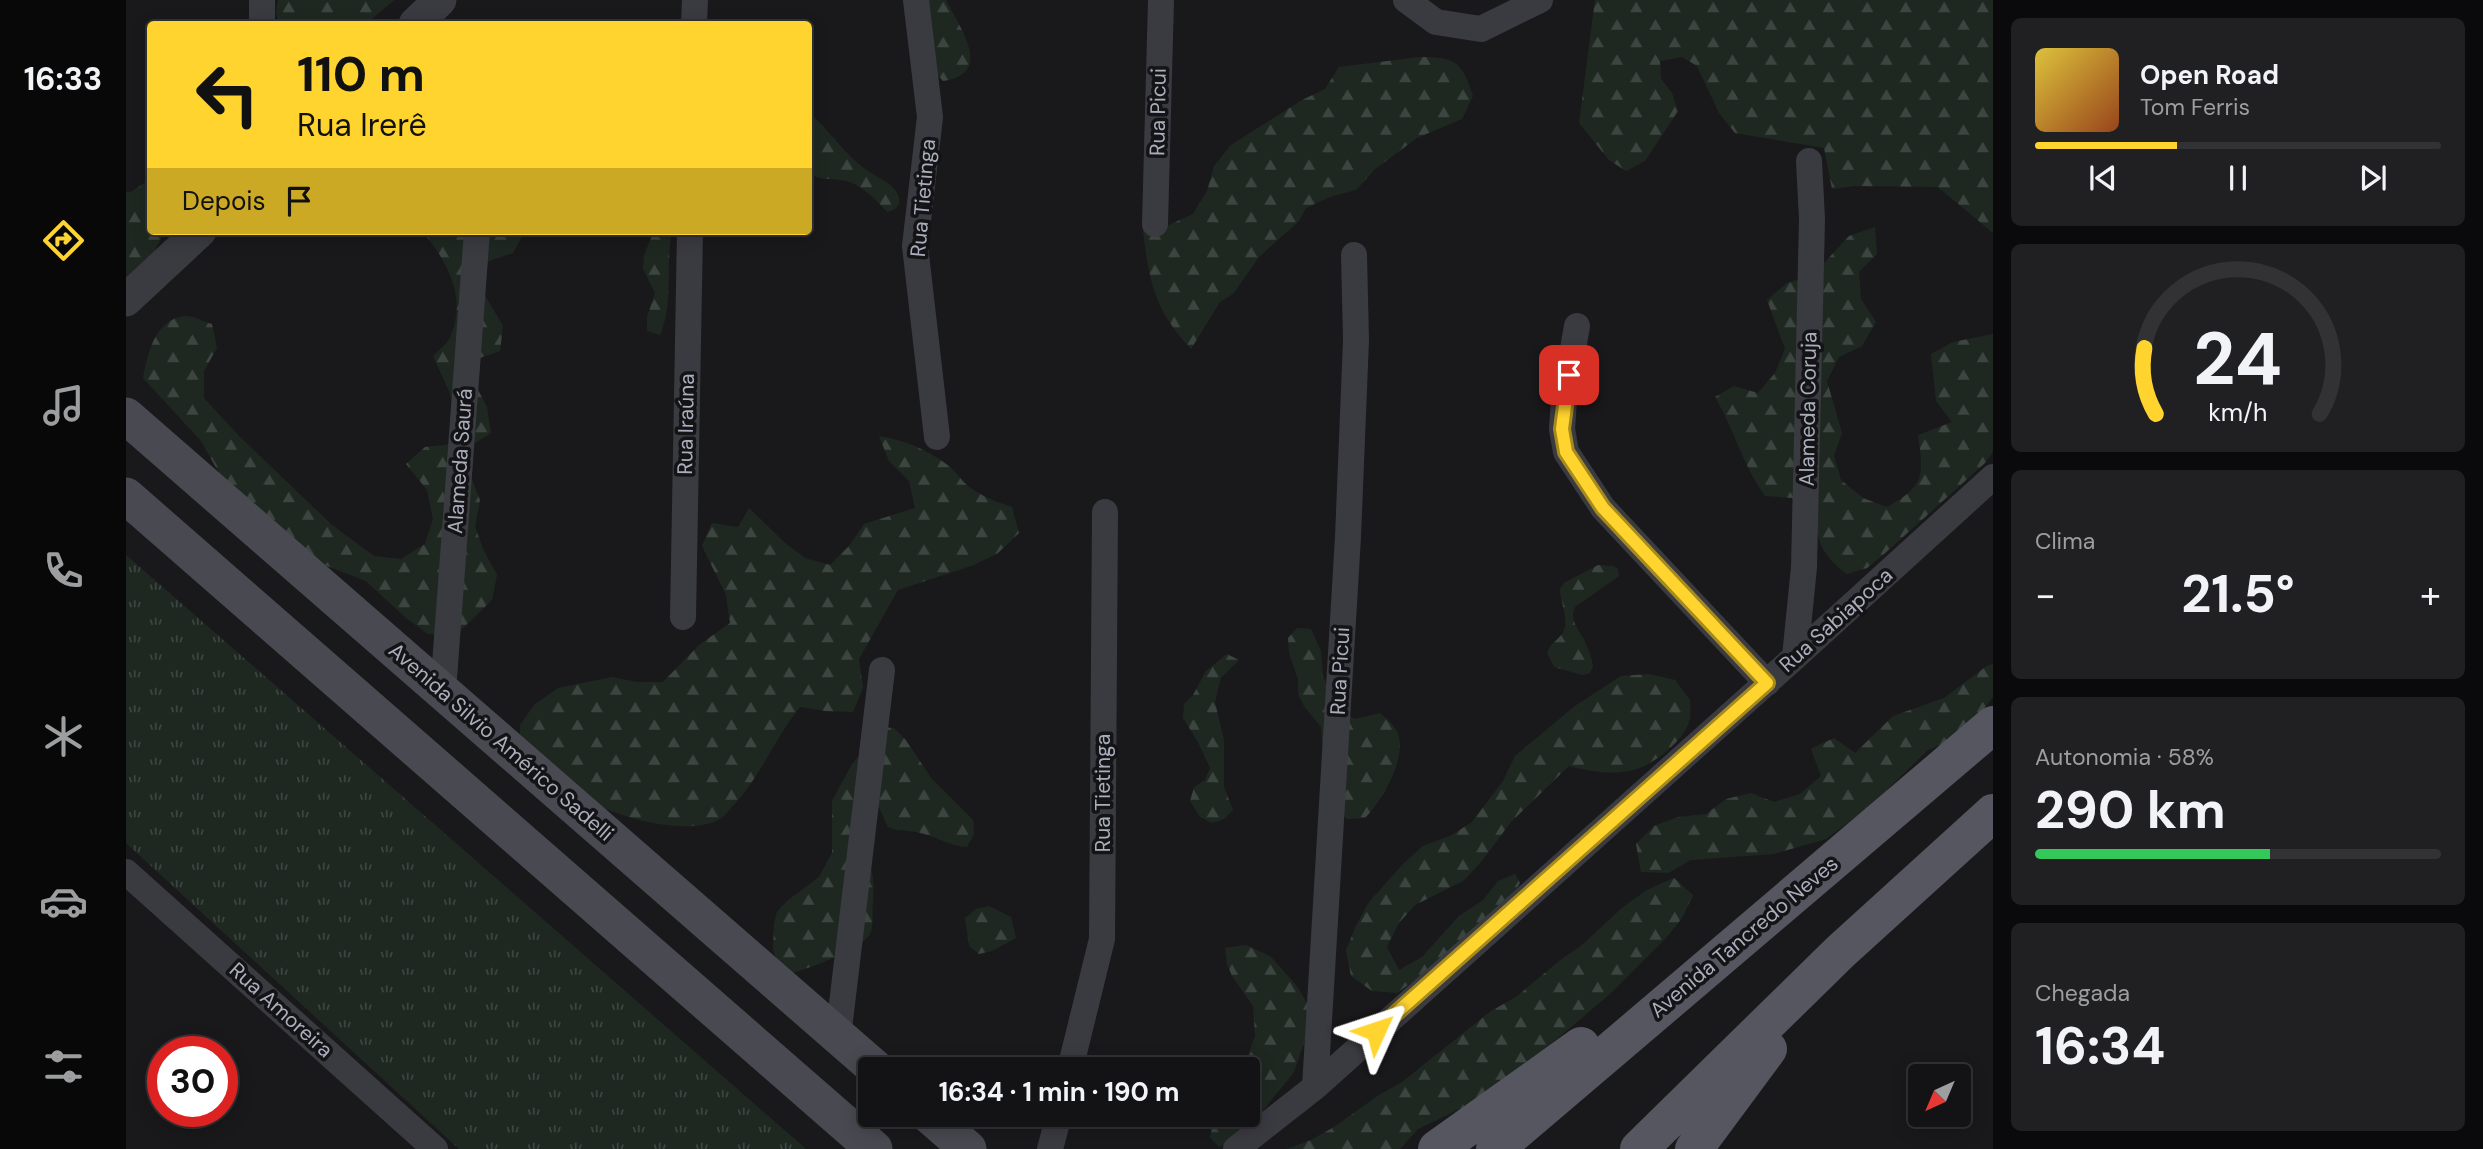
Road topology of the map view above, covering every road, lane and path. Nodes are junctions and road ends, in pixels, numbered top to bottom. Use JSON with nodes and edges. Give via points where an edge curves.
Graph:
{"nodes":[{"id":1,"x":262,"y":0,"type":"edge"},
{"id":2,"x":440,"y":0,"type":"edge"},
{"id":3,"x":695,"y":0,"type":"edge"},
{"id":4,"x":916,"y":0,"type":"edge"},
{"id":5,"x":1161,"y":0,"type":"edge"},
{"id":6,"x":1406,"y":0,"type":"edge"},
{"id":7,"x":1540,"y":0,"type":"edge"},
{"id":8,"x":262,"y":21,"type":"edge"},
{"id":9,"x":418,"y":21,"type":"edge"},
{"id":10,"x":694,"y":21,"type":"edge"},
{"id":11,"x":1809,"y":161,"type":"dead end"},
{"id":12,"x":1155,"y":224,"type":"dead end"},
{"id":13,"x":196,"y":235,"type":"edge"},
{"id":14,"x":477,"y":235,"type":"edge"},
{"id":15,"x":690,"y":235,"type":"edge"},
{"id":16,"x":1354,"y":255,"type":"dead end"},
{"id":17,"x":126,"y":300,"type":"edge"},
{"id":18,"x":1577,"y":326,"type":"dead end"},
{"id":19,"x":126,"y":416,"type":"edge"},
{"id":20,"x":937,"y":437,"type":"dead end"},
{"id":21,"x":1993,"y":477,"type":"edge"},
{"id":22,"x":126,"y":496,"type":"edge"},
{"id":23,"x":1105,"y":512,"type":"dead end"},
{"id":24,"x":682,"y":617,"type":"dead end"},
{"id":25,"x":1796,"y":657,"type":"junction"},
{"id":26,"x":882,"y":670,"type":"dead end"},
{"id":27,"x":1767,"y":683,"type":"junction"},
{"id":28,"x":443,"y":692,"type":"junction"},
{"id":29,"x":1993,"y":725,"type":"edge"},
{"id":30,"x":1993,"y":813,"type":"edge"},
{"id":31,"x":126,"y":872,"type":"edge"},
{"id":32,"x":1786,"y":901,"type":"junction"},
{"id":33,"x":1840,"y":952,"type":"junction"},
{"id":34,"x":838,"y":1037,"type":"junction"},
{"id":35,"x":862,"y":1057,"type":"edge"},
{"id":36,"x":1073,"y":1057,"type":"edge"},
{"id":37,"x":1315,"y":1087,"type":"junction"},
{"id":38,"x":943,"y":1127,"type":"edge"},
{"id":39,"x":1056,"y":1127,"type":"edge"},
{"id":40,"x":435,"y":1149,"type":"edge"},
{"id":41,"x":874,"y":1149,"type":"edge"},
{"id":42,"x":968,"y":1149,"type":"edge"},
{"id":43,"x":1050,"y":1149,"type":"edge"},
{"id":44,"x":1236,"y":1149,"type":"edge"},
{"id":45,"x":1437,"y":1149,"type":"edge"},
{"id":46,"x":1495,"y":1149,"type":"edge"},
{"id":47,"x":1639,"y":1149,"type":"edge"},
{"id":48,"x":1694,"y":1149,"type":"edge"}],
"edges":[{"from":1,"to":8,"type":"street"},
{"from":2,"to":9,"type":"street"},
{"from":3,"to":10,"type":"street"},
{"from":4,"to":20,"type":"street","name":"Rua Tietinga","via":[[930,117],[915,246]]},
{"from":5,"to":12,"type":"street","name":"Rua Picui"},
{"from":6,"to":7,"type":"street","via":[[1436,22],[1481,29]]},
{"from":11,"to":25,"type":"street","name":"Alameda Coruja","via":[[1812,219],[1804,567]]},
{"from":13,"to":17,"type":"street"},
{"from":14,"to":28,"type":"street","name":"Alameda Saurá"},
{"from":15,"to":24,"type":"street","name":"Rua Iraúna"},
{"from":16,"to":37,"type":"street","name":"Rua Picui","via":[[1356,340],[1348,537]]},
{"from":18,"to":27,"type":"street","via":[[1564,400],[1566,452],[1603,508]]},
{"from":19,"to":28,"type":"main road","name":"Avenida Silvio Américo Sadelli"},
{"from":21,"to":25,"type":"street","name":"Rua Sabiapoca"},
{"from":22,"to":41,"type":"main road"},
{"from":23,"to":36,"type":"street","name":"Rua Tietinga","via":[[1102,939]]},
{"from":25,"to":27,"type":"street","name":"Rua Sabiapoca"},
{"from":26,"to":34,"type":"street"},
{"from":27,"to":37,"type":"street","name":"Rua Sabiapoca"},
{"from":28,"to":34,"type":"main road","name":"Avenida Silvio Américo Sadelli"},
{"from":29,"to":32,"type":"main road","name":"Avenida Tancredo Neves"},
{"from":30,"to":33,"type":"main road"},
{"from":31,"to":40,"type":"street","name":"Rua Amoreira"},
{"from":32,"to":45,"type":"main road"},
{"from":32,"to":46,"type":"main road","name":"Avenida Tancredo Neves"},
{"from":33,"to":47,"type":"main road"},
{"from":33,"to":48,"type":"main road"},
{"from":34,"to":35,"type":"main road","name":"Avenida Silvio Américo Sadelli"},
{"from":37,"to":44,"type":"street","name":"Rua Sabiapoca"},
{"from":38,"to":42,"type":"main road"},
{"from":39,"to":43,"type":"street"}]}
